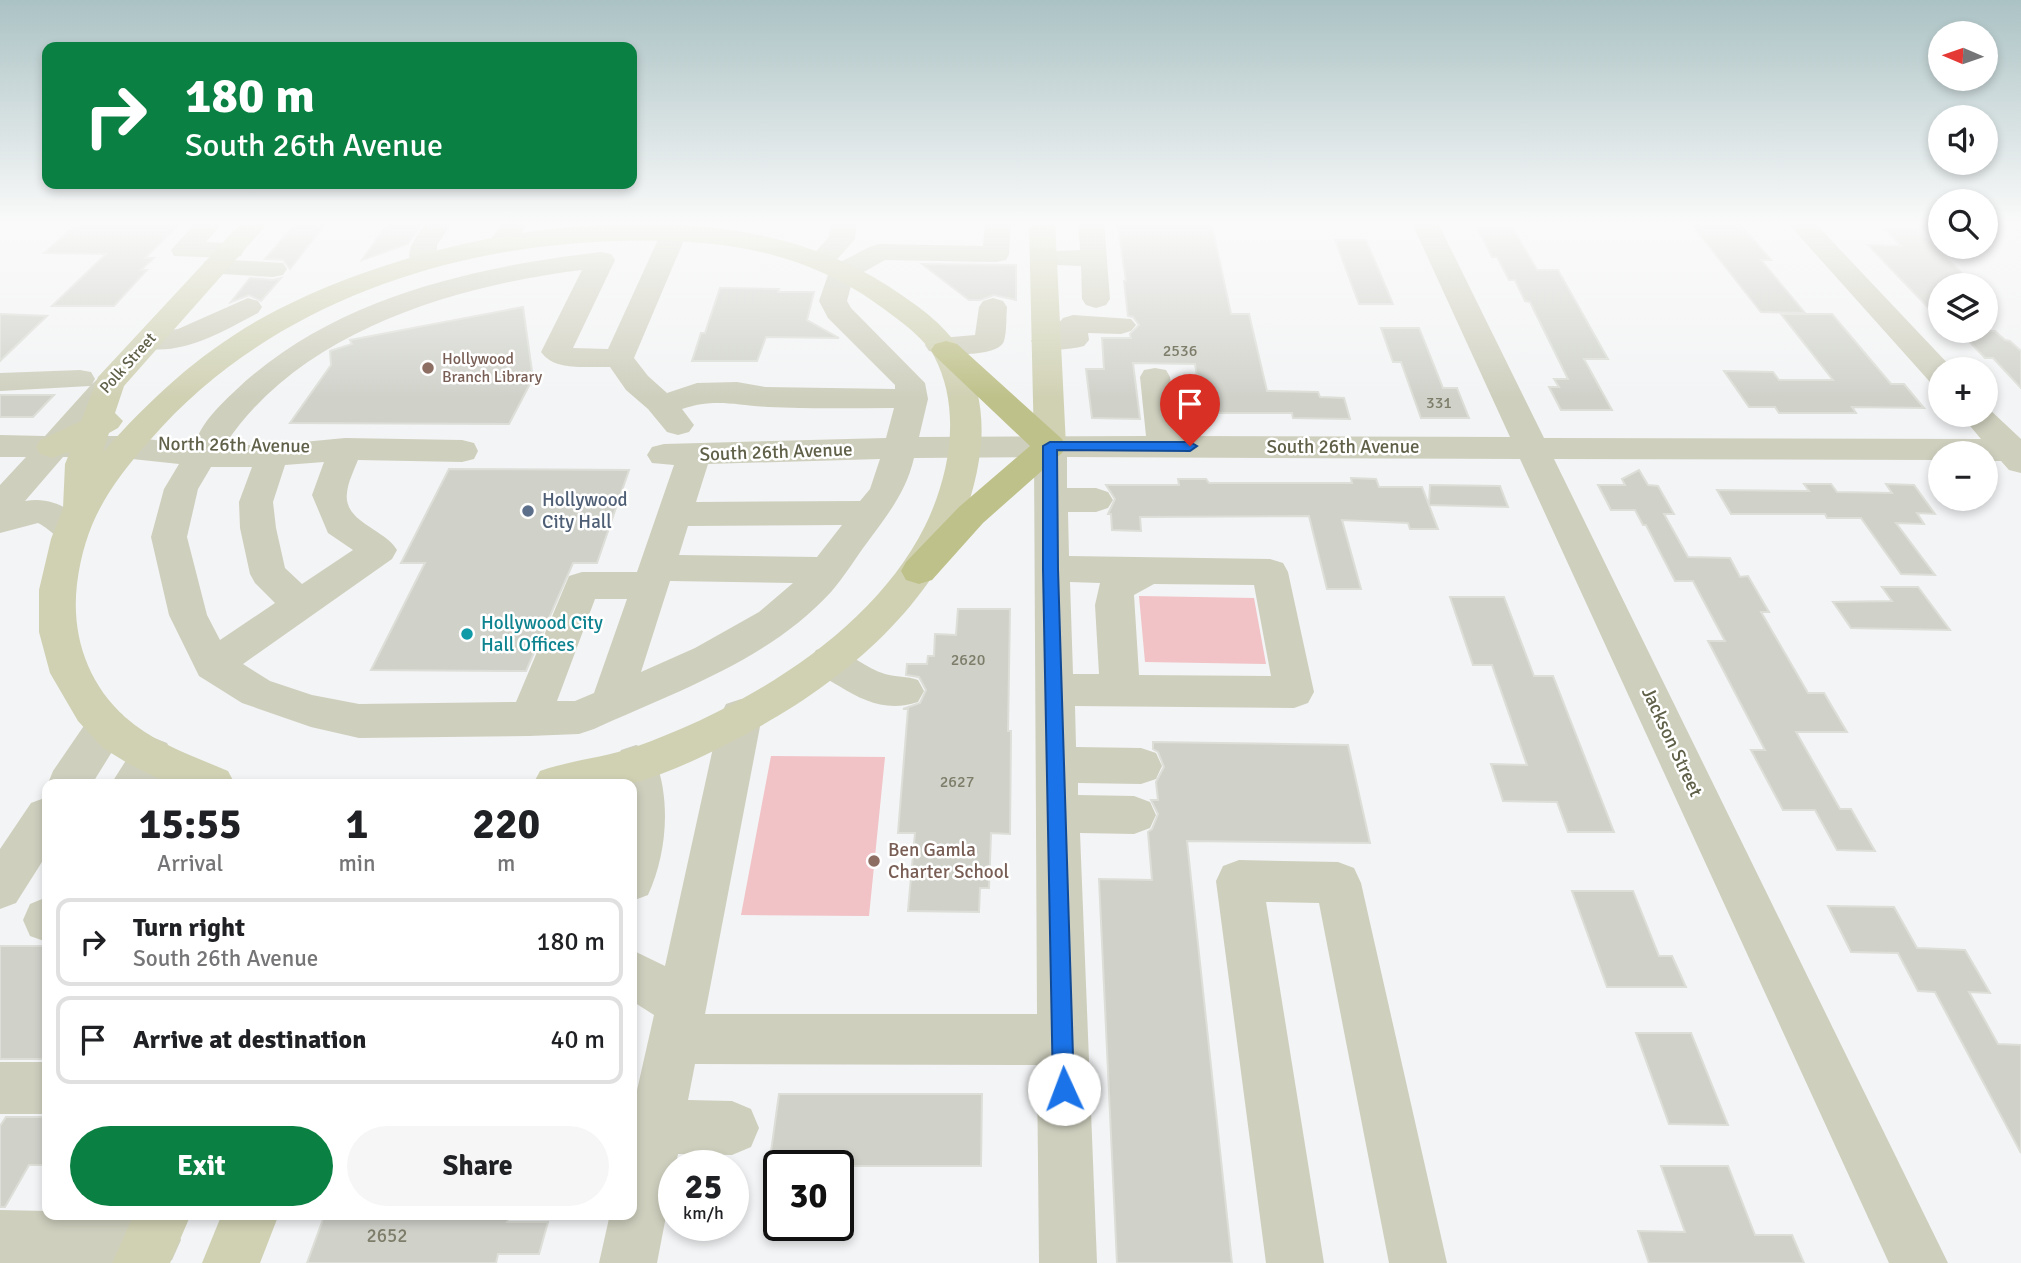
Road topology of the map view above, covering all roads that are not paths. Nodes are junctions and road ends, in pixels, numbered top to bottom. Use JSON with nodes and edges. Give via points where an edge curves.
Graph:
{"nodes":[{"id":1,"x":203,"y":280,"type":"edge"},
{"id":2,"x":368,"y":280,"type":"edge"},
{"id":3,"x":479,"y":280,"type":"edge"},
{"id":4,"x":613,"y":280,"type":"edge"},
{"id":5,"x":627,"y":280,"type":"edge"},
{"id":6,"x":835,"y":280,"type":"edge"},
{"id":7,"x":859,"y":280,"type":"edge"},
{"id":8,"x":1045,"y":280,"type":"edge"},
{"id":9,"x":1095,"y":280,"type":"edge"},
{"id":10,"x":1452,"y":280,"type":"edge"},
{"id":11,"x":1853,"y":280,"type":"edge"},
{"id":12,"x":1096,"y":299,"type":"dead end"},
{"id":13,"x":248,"y":307,"type":"dead end"},
{"id":14,"x":992,"y":307,"type":"dead end"},
{"id":15,"x":174,"y":313,"type":"junction"},
{"id":16,"x":219,"y":322,"type":"junction"},
{"id":17,"x":1121,"y":325,"type":"dead end"},
{"id":18,"x":148,"y":341,"type":"junction"},
{"id":19,"x":1046,"y":341,"type":"junction"},
{"id":20,"x":943,"y":347,"type":"junction"},
{"id":21,"x":619,"y":358,"type":"junction"},
{"id":22,"x":1928,"y":361,"type":"edge"},
{"id":23,"x":194,"y":376,"type":"junction"},
{"id":24,"x":1155,"y":377,"type":"dead end"},
{"id":25,"x":0,"y":382,"type":"edge"},
{"id":26,"x":95,"y":382,"type":"junction"},
{"id":27,"x":912,"y":399,"type":"junction"},
{"id":28,"x":662,"y":405,"type":"junction"},
{"id":29,"x":1989,"y":427,"type":"edge"},
{"id":30,"x":90,"y":437,"type":"junction"},
{"id":31,"x":968,"y":446,"type":"junction"},
{"id":32,"x":1050,"y":446,"type":"junction"},
{"id":33,"x":1164,"y":446,"type":"junction"},
{"id":34,"x":52,"y":447,"type":"junction"},
{"id":35,"x":123,"y":447,"type":"junction"},
{"id":36,"x":900,"y":448,"type":"junction"},
{"id":37,"x":1532,"y":448,"type":"junction"},
{"id":38,"x":345,"y":449,"type":"junction"},
{"id":39,"x":205,"y":450,"type":"junction"},
{"id":40,"x":462,"y":451,"type":"dead end"},
{"id":41,"x":6,"y":453,"type":"edge"},
{"id":42,"x":680,"y":454,"type":"junction"},
{"id":43,"x":2017,"y":454,"type":"edge"},
{"id":44,"x":272,"y":456,"type":"junction"},
{"id":45,"x":1050,"y":500,"type":"junction"},
{"id":46,"x":1096,"y":500,"type":"dead end"},
{"id":47,"x":0,"y":506,"type":"edge"},
{"id":48,"x":872,"y":513,"type":"junction"},
{"id":49,"x":675,"y":514,"type":"junction"},
{"id":50,"x":0,"y":521,"type":"edge"},
{"id":51,"x":75,"y":521,"type":"junction"},
{"id":52,"x":1051,"y":569,"type":"junction"},
{"id":53,"x":827,"y":570,"type":"junction"},
{"id":54,"x":1147,"y":570,"type":"junction"},
{"id":55,"x":919,"y":571,"type":"junction"},
{"id":56,"x":654,"y":577,"type":"junction"},
{"id":57,"x":300,"y":604,"type":"junction"},
{"id":58,"x":830,"y":661,"type":"junction"},
{"id":59,"x":213,"y":664,"type":"junction"},
{"id":60,"x":1054,"y":690,"type":"junction"},
{"id":61,"x":904,"y":691,"type":"dead end"},
{"id":62,"x":1120,"y":691,"type":"junction"},
{"id":63,"x":610,"y":704,"type":"junction"},
{"id":64,"x":741,"y":716,"type":"junction"},
{"id":65,"x":529,"y":719,"type":"junction"},
{"id":66,"x":107,"y":726,"type":"junction"},
{"id":67,"x":636,"y":763,"type":"junction"},
{"id":68,"x":1056,"y":765,"type":"junction"},
{"id":69,"x":1140,"y":766,"type":"dead end"},
{"id":70,"x":143,"y":769,"type":"edge"},
{"id":71,"x":71,"y":779,"type":"edge"},
{"id":72,"x":190,"y":779,"type":"edge"},
{"id":73,"x":579,"y":779,"type":"edge"},
{"id":74,"x":1057,"y":814,"type":"junction"},
{"id":75,"x":1134,"y":815,"type":"dead end"},
{"id":76,"x":42,"y":824,"type":"edge"},
{"id":77,"x":637,"y":855,"type":"edge"},
{"id":78,"x":0,"y":888,"type":"edge"},
{"id":79,"x":637,"y":978,"type":"edge"},
{"id":80,"x":678,"y":1022,"type":"junction"},
{"id":81,"x":1062,"y":1040,"type":"junction"},
{"id":82,"x":0,"y":1087,"type":"edge"},
{"id":83,"x":42,"y":1088,"type":"edge"},
{"id":84,"x":644,"y":1126,"type":"edge"},
{"id":85,"x":733,"y":1128,"type":"dead end"},
{"id":86,"x":637,"y":1186,"type":"edge"},
{"id":87,"x":249,"y":1220,"type":"edge"},
{"id":88,"x":633,"y":1220,"type":"edge"},
{"id":89,"x":0,"y":1239,"type":"edge"},
{"id":90,"x":149,"y":1247,"type":"edge"},
{"id":91,"x":231,"y":1263,"type":"edge"},
{"id":92,"x":628,"y":1263,"type":"edge"},
{"id":93,"x":1068,"y":1263,"type":"edge"},
{"id":94,"x":1295,"y":1263,"type":"edge"},
{"id":95,"x":1418,"y":1263,"type":"edge"},
{"id":96,"x":1919,"y":1263,"type":"edge"}],
"edges":[{"from":1,"to":15,"type":"main road","name":"Polk Street"},
{"from":2,"to":23,"type":"main road","via":[[318,302]]},
{"from":3,"to":39,"type":"street","via":[[389,309],[336,335],[273,376],[230,413]]},
{"from":4,"to":21,"type":"street","via":[[556,352]]},
{"from":5,"to":21,"type":"street"},
{"from":6,"to":27,"type":"street","via":[[833,301],[838,312],[899,370],[910,383]]},
{"from":7,"to":20,"type":"main road","via":[[885,295]]},
{"from":8,"to":19,"type":"main road"},
{"from":9,"to":12,"type":"street"},
{"from":10,"to":37,"type":"street","name":"Jackson Street"},
{"from":11,"to":22,"type":"street"},
{"from":13,"to":16,"type":"street"},
{"from":14,"to":20,"type":"street","via":[[989,341]]},
{"from":15,"to":16,"type":"street","via":[[202,315]]},
{"from":15,"to":18,"type":"main road","name":"Polk Street"},
{"from":16,"to":18,"type":"street","via":[[173,341]]},
{"from":17,"to":19,"type":"street","via":[[1073,324],[1074,340]]},
{"from":18,"to":26,"type":"main road","name":"Polk Street"},
{"from":19,"to":32,"type":"main road"},
{"from":20,"to":31,"type":"main road","via":[[966,408]]},
{"from":20,"to":32,"type":"highway"},
{"from":21,"to":28,"type":"street","via":[[637,383]]},
{"from":23,"to":30,"type":"main road"},
{"from":23,"to":35,"type":"main road","via":[[155,410]]},
{"from":24,"to":33,"type":"street"},
{"from":25,"to":26,"type":"street"},
{"from":26,"to":30,"type":"main road"},
{"from":26,"to":34,"type":"street","name":"Polk Street"},
{"from":27,"to":28,"type":"street","via":[[765,397],[737,392],[697,393]]},
{"from":27,"to":36,"type":"street"},
{"from":28,"to":42,"type":"street"},
{"from":29,"to":43,"type":"street"},
{"from":30,"to":34,"type":"street","name":"North 26th Avenue"},
{"from":30,"to":35,"type":"street","name":"North 26th Avenue"},
{"from":30,"to":51,"type":"main road"},
{"from":31,"to":32,"type":"street","name":"South 26th Avenue"},
{"from":31,"to":36,"type":"street","name":"South 26th Avenue"},
{"from":31,"to":55,"type":"main road","via":[[948,510]]},
{"from":32,"to":33,"type":"street","name":"South 26th Avenue"},
{"from":32,"to":45,"type":"street"},
{"from":32,"to":55,"type":"highway","via":[[971,515]]},
{"from":33,"to":37,"type":"street","name":"South 26th Avenue"},
{"from":34,"to":41,"type":"street","name":"North 26th Avenue"},
{"from":34,"to":47,"type":"street","name":"Polk Street"},
{"from":35,"to":39,"type":"street","name":"North 26th Avenue"},
{"from":35,"to":51,"type":"main road"},
{"from":36,"to":42,"type":"street","name":"South 26th Avenue"},
{"from":36,"to":48,"type":"street","via":[[886,492]]},
{"from":37,"to":43,"type":"street","name":"South 26th Avenue"},
{"from":37,"to":96,"type":"street","name":"Jackson Street"},
{"from":38,"to":39,"type":"street","name":"North 26th Avenue","via":[[280,442]]},
{"from":38,"to":40,"type":"street","name":"North 26th Avenue"},
{"from":38,"to":44,"type":"street","name":"North 26th Avenue"},
{"from":38,"to":57,"type":"street","via":[[330,495],[340,524],[379,551]]},
{"from":39,"to":44,"type":"street","name":"North 26th Avenue"},
{"from":39,"to":59,"type":"street","via":[[181,489],[169,537],[188,615]]},
{"from":42,"to":49,"type":"street"},
{"from":44,"to":57,"type":"street","via":[[257,502],[257,528],[268,574]]},
{"from":45,"to":46,"type":"street"},
{"from":45,"to":52,"type":"street"},
{"from":48,"to":49,"type":"street"},
{"from":48,"to":53,"type":"street"},
{"from":49,"to":56,"type":"street"},
{"from":50,"to":51,"type":"street","via":[[47,511]]},
{"from":51,"to":66,"type":"main road","via":[[55,596],[57,631],[68,669]]},
{"from":52,"to":54,"type":"street"},
{"from":52,"to":60,"type":"street"},
{"from":53,"to":56,"type":"street"},
{"from":53,"to":63,"type":"street","via":[[773,622],[709,659]]},
{"from":54,"to":62,"type":"street","via":[[1116,588]]},
{"from":54,"to":62,"type":"street","via":[[1270,572],[1294,692]]},
{"from":55,"to":58,"type":"main road","via":[[872,626]]},
{"from":56,"to":63,"type":"street"},
{"from":56,"to":65,"type":"street","via":[[582,586]]},
{"from":57,"to":59,"type":"street"},
{"from":58,"to":61,"type":"street","via":[[878,690]]},
{"from":58,"to":64,"type":"main road"},
{"from":59,"to":65,"type":"street","via":[[256,692],[359,721]]},
{"from":60,"to":62,"type":"street"},
{"from":60,"to":68,"type":"street"},
{"from":63,"to":65,"type":"street","via":[[579,717]]},
{"from":64,"to":67,"type":"main road","via":[[695,741]]},
{"from":64,"to":80,"type":"street"},
{"from":66,"to":70,"type":"main road"},
{"from":66,"to":71,"type":"street"},
{"from":67,"to":73,"type":"main road"},
{"from":67,"to":77,"type":"street","via":[[644,821]]},
{"from":68,"to":69,"type":"street"},
{"from":68,"to":74,"type":"street"},
{"from":70,"to":72,"type":"main road"},
{"from":74,"to":75,"type":"street"},
{"from":74,"to":81,"type":"street"},
{"from":76,"to":78,"type":"street"},
{"from":79,"to":80,"type":"street"},
{"from":80,"to":81,"type":"street"},
{"from":80,"to":84,"type":"street"},
{"from":81,"to":93,"type":"street"},
{"from":82,"to":83,"type":"street"},
{"from":84,"to":85,"type":"street"},
{"from":84,"to":86,"type":"street"},
{"from":87,"to":91,"type":"main road"},
{"from":88,"to":92,"type":"street"},
{"from":89,"to":90,"type":"street"},
{"from":94,"to":95,"type":"street","via":[[1239,880],[1338,883]]}]}
